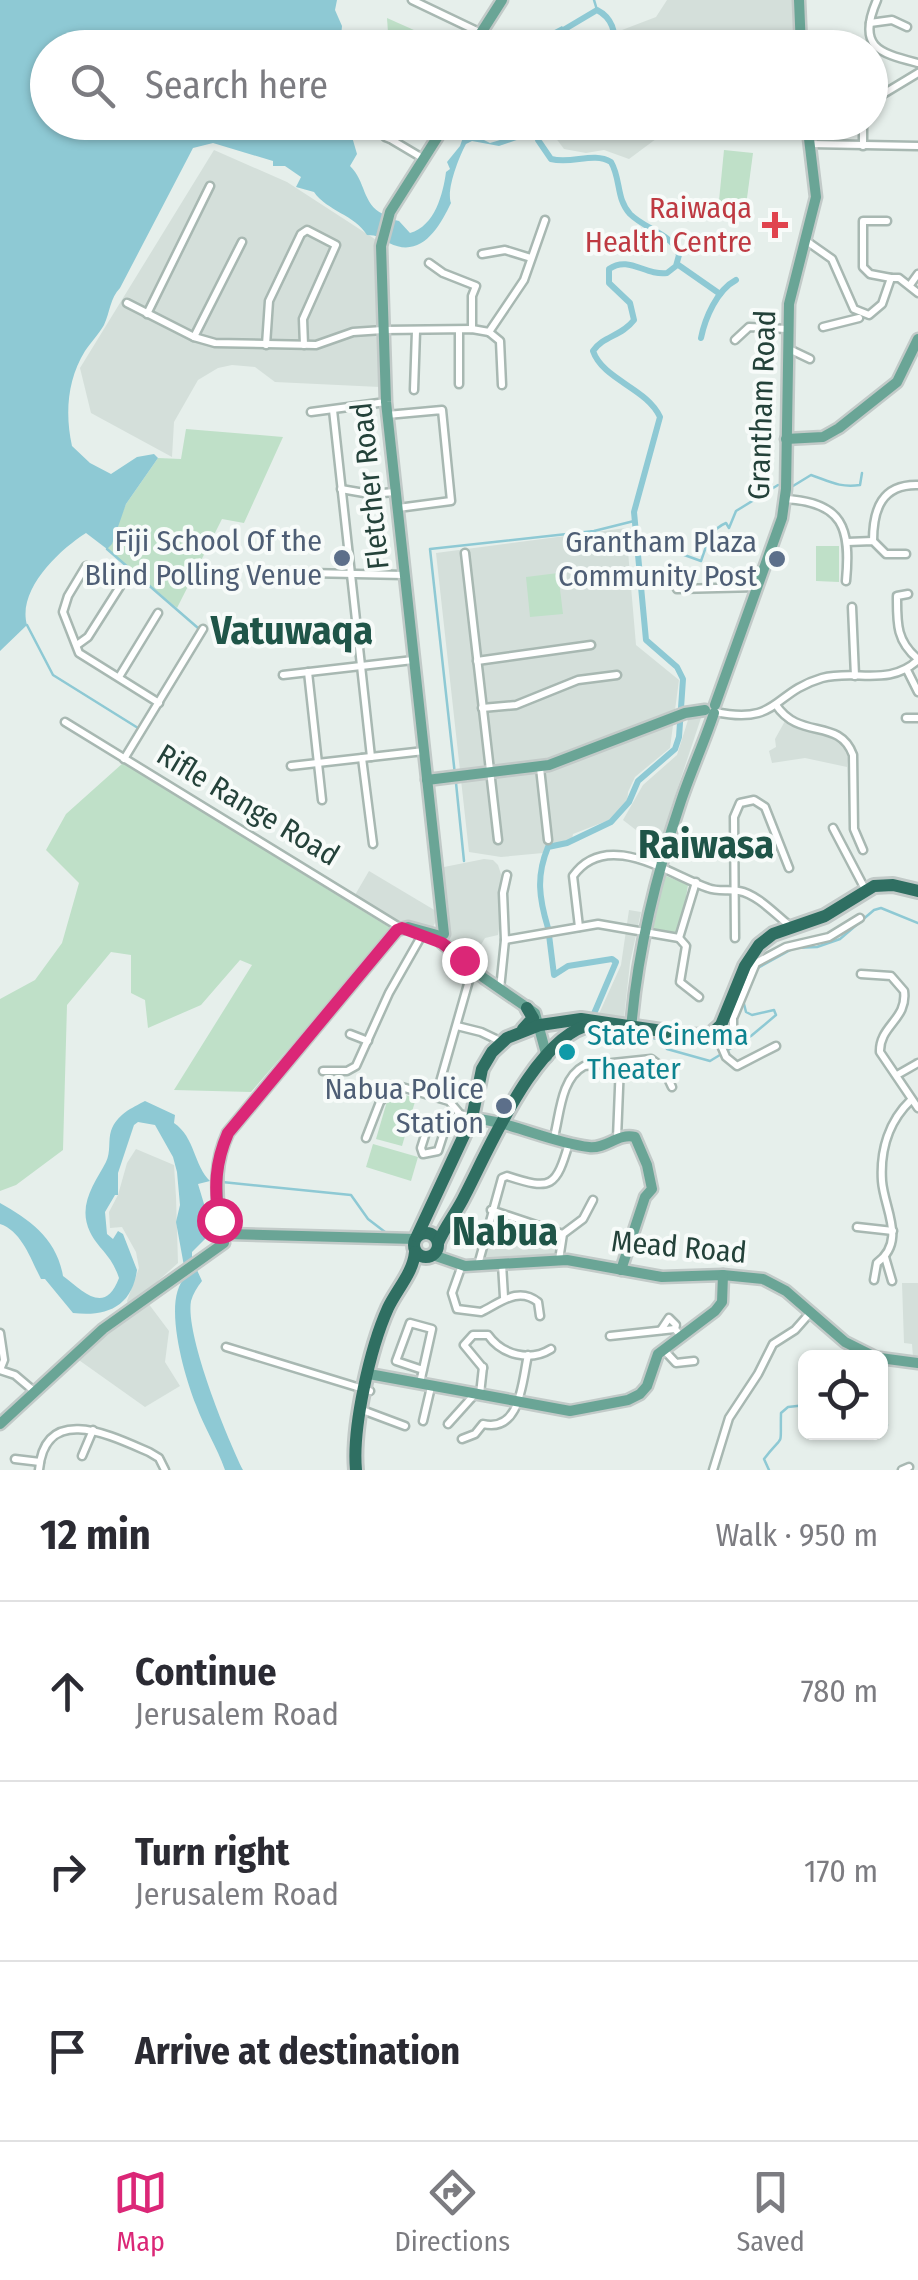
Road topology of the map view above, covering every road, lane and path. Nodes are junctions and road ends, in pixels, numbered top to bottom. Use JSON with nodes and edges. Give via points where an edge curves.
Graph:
{"nodes":[{"id":1,"x":412,"y":0,"type":"edge"},
{"id":2,"x":502,"y":0,"type":"edge"},
{"id":3,"x":799,"y":0,"type":"edge"},
{"id":4,"x":877,"y":0,"type":"edge"},
{"id":5,"x":870,"y":23,"type":"junction"},
{"id":6,"x":908,"y":27,"type":"dead end"},
{"id":7,"x":475,"y":30,"type":"edge"},
{"id":8,"x":483,"y":30,"type":"edge"},
{"id":9,"x":801,"y":30,"type":"edge"},
{"id":10,"x":870,"y":30,"type":"edge"},
{"id":11,"x":888,"y":56,"type":"edge"},
{"id":12,"x":918,"y":63,"type":"edge"},
{"id":13,"x":918,"y":74,"type":"edge"},
{"id":14,"x":888,"y":92,"type":"edge"},
{"id":15,"x":392,"y":140,"type":"edge"},
{"id":16,"x":436,"y":140,"type":"edge"},
{"id":17,"x":809,"y":140,"type":"edge"},
{"id":18,"x":863,"y":140,"type":"edge"},
{"id":19,"x":810,"y":144,"type":"junction"},
{"id":20,"x":863,"y":146,"type":"junction"},
{"id":21,"x":918,"y":146,"type":"edge"},
{"id":22,"x":422,"y":164,"type":"junction"},
{"id":23,"x":210,"y":186,"type":"dead end"},
{"id":24,"x":544,"y":220,"type":"dead end"},
{"id":25,"x":887,"y":221,"type":"dead end"},
{"id":26,"x":806,"y":240,"type":"junction"},
{"id":27,"x":242,"y":242,"type":"dead end"},
{"id":28,"x":482,"y":254,"type":"dead end"},
{"id":29,"x":531,"y":258,"type":"junction"},
{"id":30,"x":429,"y":263,"type":"dead end"},
{"id":31,"x":918,"y":274,"type":"edge"},
{"id":32,"x":891,"y":278,"type":"junction"},
{"id":33,"x":910,"y":285,"type":"junction"},
{"id":34,"x":918,"y":292,"type":"edge"},
{"id":35,"x":128,"y":304,"type":"dead end"},
{"id":36,"x":147,"y":314,"type":"junction"},
{"id":37,"x":859,"y":318,"type":"dead end"},
{"id":38,"x":823,"y":328,"type":"dead end"},
{"id":39,"x":472,"y":329,"type":"junction"},
{"id":40,"x":788,"y":329,"type":"junction"},
{"id":41,"x":383,"y":330,"type":"junction"},
{"id":42,"x":459,"y":330,"type":"junction"},
{"id":43,"x":416,"y":331,"type":"junction"},
{"id":44,"x":490,"y":332,"type":"junction"},
{"id":45,"x":194,"y":337,"type":"junction"},
{"id":46,"x":918,"y":339,"type":"edge"},
{"id":47,"x":735,"y":340,"type":"dead end"},
{"id":48,"x":266,"y":345,"type":"junction"},
{"id":49,"x":304,"y":345,"type":"junction"},
{"id":50,"x":787,"y":349,"type":"junction"},
{"id":51,"x":810,"y":360,"type":"dead end"},
{"id":52,"x":459,"y":384,"type":"dead end"},
{"id":53,"x":502,"y":385,"type":"dead end"},
{"id":54,"x":414,"y":390,"type":"dead end"},
{"id":55,"x":386,"y":402,"type":"junction"},
{"id":56,"x":333,"y":410,"type":"junction"},
{"id":57,"x":310,"y":412,"type":"dead end"},
{"id":58,"x":388,"y":415,"type":"junction"},
{"id":59,"x":786,"y":439,"type":"junction"},
{"id":60,"x":918,"y":485,"type":"edge"},
{"id":61,"x":341,"y":489,"type":"junction"},
{"id":62,"x":395,"y":492,"type":"junction"},
{"id":63,"x":785,"y":499,"type":"junction"},
{"id":64,"x":396,"y":508,"type":"junction"},
{"id":65,"x":873,"y":541,"type":"junction"},
{"id":66,"x":847,"y":542,"type":"junction"},
{"id":67,"x":465,"y":554,"type":"dead end"},
{"id":68,"x":906,"y":554,"type":"dead end"},
{"id":69,"x":86,"y":566,"type":"dead end"},
{"id":70,"x":350,"y":574,"type":"junction"},
{"id":71,"x":404,"y":574,"type":"junction"},
{"id":72,"x":263,"y":576,"type":"dead end"},
{"id":73,"x":846,"y":581,"type":"dead end"},
{"id":74,"x":120,"y":584,"type":"dead end"},
{"id":75,"x":759,"y":586,"type":"junction"},
{"id":76,"x":676,"y":589,"type":"dead end"},
{"id":77,"x":908,"y":594,"type":"dead end"},
{"id":78,"x":852,"y":608,"type":"dead end"},
{"id":79,"x":158,"y":613,"type":"dead end"},
{"id":80,"x":203,"y":629,"type":"dead end"},
{"id":81,"x":76,"y":645,"type":"junction"},
{"id":82,"x":590,"y":646,"type":"dead end"},
{"id":83,"x":918,"y":659,"type":"edge"},
{"id":84,"x":413,"y":660,"type":"junction"},
{"id":85,"x":478,"y":660,"type":"junction"},
{"id":86,"x":361,"y":666,"type":"junction"},
{"id":87,"x":906,"y":670,"type":"junction"},
{"id":88,"x":308,"y":672,"type":"junction"},
{"id":89,"x":283,"y":675,"type":"dead end"},
{"id":90,"x":616,"y":675,"type":"dead end"},
{"id":91,"x":855,"y":676,"type":"junction"},
{"id":92,"x":119,"y":677,"type":"junction"},
{"id":93,"x":918,"y":692,"type":"edge"},
{"id":94,"x":159,"y":704,"type":"junction"},
{"id":95,"x":776,"y":704,"type":"junction"},
{"id":96,"x":482,"y":708,"type":"junction"},
{"id":97,"x":712,"y":709,"type":"junction"},
{"id":98,"x":906,"y":718,"type":"dead end"},
{"id":99,"x":918,"y":718,"type":"edge"},
{"id":100,"x":65,"y":722,"type":"dead end"},
{"id":101,"x":424,"y":751,"type":"junction"},
{"id":102,"x":124,"y":758,"type":"junction"},
{"id":103,"x":366,"y":758,"type":"junction"},
{"id":104,"x":318,"y":763,"type":"junction"},
{"id":105,"x":292,"y":766,"type":"dead end"},
{"id":106,"x":540,"y":768,"type":"junction"},
{"id":107,"x":490,"y":773,"type":"junction"},
{"id":108,"x":427,"y":780,"type":"junction"},
{"id":109,"x":322,"y":800,"type":"dead end"},
{"id":110,"x":833,"y":828,"type":"dead end"},
{"id":111,"x":498,"y":840,"type":"dead end"},
{"id":112,"x":548,"y":840,"type":"dead end"},
{"id":113,"x":373,"y":844,"type":"dead end"},
{"id":114,"x":863,"y":850,"type":"dead end"},
{"id":115,"x":662,"y":866,"type":"junction"},
{"id":116,"x":789,"y":868,"type":"dead end"},
{"id":117,"x":507,"y":874,"type":"dead end"},
{"id":118,"x":696,"y":882,"type":"junction"},
{"id":119,"x":866,"y":890,"type":"junction"},
{"id":120,"x":732,"y":891,"type":"junction"},
{"id":121,"x":918,"y":893,"type":"edge"},
{"id":122,"x":860,"y":918,"type":"dead end"},
{"id":123,"x":442,"y":921,"type":"junction"},
{"id":124,"x":786,"y":925,"type":"junction"},
{"id":125,"x":579,"y":928,"type":"junction"},
{"id":126,"x":411,"y":931,"type":"junction"},
{"id":127,"x":645,"y":932,"type":"junction"},
{"id":128,"x":441,"y":937,"type":"junction"},
{"id":129,"x":679,"y":938,"type":"junction"},
{"id":130,"x":735,"y":938,"type":"dead end"},
{"id":131,"x":505,"y":940,"type":"junction"},
{"id":132,"x":473,"y":968,"type":"junction"},
{"id":133,"x":861,"y":974,"type":"dead end"},
{"id":134,"x":500,"y":990,"type":"junction"},
{"id":135,"x":700,"y":996,"type":"dead end"},
{"id":136,"x":527,"y":1008,"type":"junction"},
{"id":137,"x":731,"y":1017,"type":"junction"},
{"id":138,"x":628,"y":1023,"type":"junction"},
{"id":139,"x":540,"y":1025,"type":"junction"},
{"id":140,"x":457,"y":1026,"type":"junction"},
{"id":141,"x":516,"y":1033,"type":"junction"},
{"id":142,"x":350,"y":1034,"type":"dead end"},
{"id":143,"x":368,"y":1041,"type":"junction"},
{"id":144,"x":502,"y":1042,"type":"junction"},
{"id":145,"x":776,"y":1046,"type":"dead end"},
{"id":146,"x":547,"y":1057,"type":"junction"},
{"id":147,"x":918,"y":1063,"type":"edge"},
{"id":148,"x":620,"y":1064,"type":"junction"},
{"id":149,"x":324,"y":1071,"type":"dead end"},
{"id":150,"x":897,"y":1075,"type":"junction"},
{"id":151,"x":672,"y":1086,"type":"dead end"},
{"id":152,"x":436,"y":1096,"type":"junction"},
{"id":153,"x":911,"y":1100,"type":"junction"},
{"id":154,"x":918,"y":1108,"type":"edge"},
{"id":155,"x":466,"y":1116,"type":"junction"},
{"id":156,"x":502,"y":1122,"type":"junction"},
{"id":157,"x":446,"y":1126,"type":"junction"},
{"id":158,"x":554,"y":1137,"type":"junction"},
{"id":159,"x":366,"y":1138,"type":"dead end"},
{"id":160,"x":617,"y":1138,"type":"junction"},
{"id":161,"x":569,"y":1142,"type":"junction"},
{"id":162,"x":593,"y":1200,"type":"dead end"},
{"id":163,"x":491,"y":1210,"type":"junction"},
{"id":164,"x":858,"y":1227,"type":"dead end"},
{"id":165,"x":893,"y":1231,"type":"junction"},
{"id":166,"x":562,"y":1234,"type":"junction"},
{"id":167,"x":225,"y":1237,"type":"junction"},
{"id":168,"x":425,"y":1247,"type":"junction"},
{"id":169,"x":885,"y":1257,"type":"junction"},
{"id":170,"x":559,"y":1260,"type":"junction"},
{"id":171,"x":458,"y":1263,"type":"junction"},
{"id":172,"x":502,"y":1264,"type":"junction"},
{"id":173,"x":477,"y":1266,"type":"junction"},
{"id":174,"x":622,"y":1270,"type":"junction"},
{"id":175,"x":723,"y":1275,"type":"junction"},
{"id":176,"x":874,"y":1280,"type":"dead end"},
{"id":177,"x":892,"y":1281,"type":"dead end"},
{"id":178,"x":504,"y":1297,"type":"junction"},
{"id":179,"x":811,"y":1312,"type":"junction"},
{"id":180,"x":540,"y":1316,"type":"dead end"},
{"id":181,"x":0,"y":1333,"type":"edge"},
{"id":182,"x":679,"y":1333,"type":"junction"},
{"id":183,"x":610,"y":1336,"type":"dead end"},
{"id":184,"x":226,"y":1347,"type":"dead end"},
{"id":185,"x":664,"y":1348,"type":"junction"},
{"id":186,"x":551,"y":1349,"type":"dead end"},
{"id":187,"x":863,"y":1350,"type":"edge"},
{"id":188,"x":528,"y":1355,"type":"junction"},
{"id":189,"x":888,"y":1359,"type":"edge"},
{"id":190,"x":694,"y":1360,"type":"dead end"},
{"id":191,"x":918,"y":1363,"type":"edge"},
{"id":192,"x":0,"y":1370,"type":"edge"},
{"id":193,"x":423,"y":1370,"type":"junction"},
{"id":194,"x":372,"y":1374,"type":"junction"},
{"id":195,"x":425,"y":1385,"type":"junction"},
{"id":196,"x":30,"y":1388,"type":"junction"},
{"id":197,"x":368,"y":1391,"type":"junction"},
{"id":198,"x":477,"y":1395,"type":"junction"},
{"id":199,"x":517,"y":1402,"type":"junction"},
{"id":200,"x":365,"y":1411,"type":"junction"},
{"id":201,"x":0,"y":1421,"type":"edge"},
{"id":202,"x":423,"y":1421,"type":"dead end"},
{"id":203,"x":448,"y":1424,"type":"dead end"},
{"id":204,"x":405,"y":1426,"type":"dead end"},
{"id":205,"x":93,"y":1430,"type":"junction"},
{"id":206,"x":462,"y":1438,"type":"dead end"},
{"id":207,"x":82,"y":1456,"type":"dead end"},
{"id":208,"x":15,"y":1459,"type":"dead end"},
{"id":209,"x":40,"y":1466,"type":"edge"},
{"id":210,"x":165,"y":1470,"type":"edge"},
{"id":211,"x":358,"y":1470,"type":"edge"},
{"id":212,"x":713,"y":1470,"type":"edge"}],
"edges":[{"from":1,"to":7,"type":"street"},
{"from":2,"to":8,"type":"main road"},
{"from":3,"to":9,"type":"main road"},
{"from":4,"to":5,"type":"street"},
{"from":5,"to":6,"type":"street","via":[[892,20]]},
{"from":5,"to":10,"type":"street"},
{"from":11,"to":12,"type":"street"},
{"from":13,"to":14,"type":"street"},
{"from":15,"to":22,"type":"street"},
{"from":16,"to":22,"type":"main road","name":"Fletcher Road"},
{"from":17,"to":19,"type":"main road","name":"Grantham Road"},
{"from":18,"to":20,"type":"street"},
{"from":19,"to":20,"type":"street"},
{"from":19,"to":26,"type":"main road","name":"Grantham Road","via":[[816,196]]},
{"from":20,"to":21,"type":"street"},
{"from":22,"to":41,"type":"main road","name":"Fletcher Road","via":[[386,219]]},
{"from":23,"to":36,"type":"street"},
{"from":24,"to":29,"type":"street"},
{"from":25,"to":32,"type":"street","via":[[864,221],[863,266]]},
{"from":26,"to":32,"type":"street","via":[[832,259],[859,312],[880,308]]},
{"from":26,"to":40,"type":"main road","name":"Grantham Road"},
{"from":27,"to":45,"type":"street"},
{"from":28,"to":29,"type":"street","via":[[506,250]]},
{"from":29,"to":44,"type":"street"},
{"from":30,"to":39,"type":"street","via":[[476,286]]},
{"from":31,"to":33,"type":"street"},
{"from":32,"to":33,"type":"street"},
{"from":33,"to":34,"type":"street"},
{"from":35,"to":36,"type":"street"},
{"from":36,"to":45,"type":"street"},
{"from":37,"to":38,"type":"street"},
{"from":39,"to":42,"type":"street"},
{"from":39,"to":44,"type":"street"},
{"from":40,"to":47,"type":"street","via":[[748,327]]},
{"from":40,"to":50,"type":"main road","name":"Grantham Road"},
{"from":41,"to":43,"type":"street"},
{"from":41,"to":49,"type":"street"},
{"from":41,"to":55,"type":"main road","name":"Fletcher Road"},
{"from":42,"to":43,"type":"street"},
{"from":42,"to":52,"type":"street"},
{"from":43,"to":54,"type":"street"},
{"from":44,"to":53,"type":"street","via":[[500,341]]},
{"from":45,"to":48,"type":"street"},
{"from":46,"to":59,"type":"main road","via":[[897,382],[839,428],[823,437]]},
{"from":48,"to":49,"type":"street"},
{"from":48,"to":49,"type":"street","via":[[269,302],[306,230],[336,245],[303,319]]},
{"from":50,"to":51,"type":"street"},
{"from":50,"to":59,"type":"main road","name":"Grantham Road"},
{"from":55,"to":56,"type":"street"},
{"from":55,"to":58,"type":"main road","name":"Fletcher Road"},
{"from":56,"to":57,"type":"street"},
{"from":56,"to":61,"type":"street"},
{"from":58,"to":62,"type":"main road","name":"Fletcher Road"},
{"from":58,"to":64,"type":"street","via":[[442,410],[450,502]]},
{"from":59,"to":63,"type":"main road","name":"Grantham Road"},
{"from":60,"to":65,"type":"street","via":[[884,496]]},
{"from":61,"to":62,"type":"street"},
{"from":61,"to":70,"type":"street"},
{"from":62,"to":64,"type":"main road","name":"Fletcher Road"},
{"from":63,"to":66,"type":"street","via":[[824,506],[841,522]]},
{"from":63,"to":75,"type":"main road","name":"Grantham Road"},
{"from":64,"to":71,"type":"main road","name":"Fletcher Road"},
{"from":65,"to":66,"type":"street"},
{"from":65,"to":68,"type":"street","via":[[886,554]]},
{"from":66,"to":73,"type":"street"},
{"from":67,"to":85,"type":"street"},
{"from":69,"to":81,"type":"street","via":[[63,612]]},
{"from":70,"to":71,"type":"street"},
{"from":70,"to":72,"type":"street"},
{"from":70,"to":86,"type":"street"},
{"from":71,"to":84,"type":"main road","name":"Fletcher Road"},
{"from":74,"to":81,"type":"street","via":[[88,637]]},
{"from":75,"to":76,"type":"street"},
{"from":75,"to":97,"type":"main road","name":"Grantham Road"},
{"from":77,"to":83,"type":"street","via":[[897,596],[898,626],[902,644]]},
{"from":78,"to":91,"type":"street"},
{"from":79,"to":92,"type":"street"},
{"from":80,"to":94,"type":"street"},
{"from":81,"to":92,"type":"street"},
{"from":82,"to":85,"type":"street"},
{"from":83,"to":87,"type":"street"},
{"from":84,"to":86,"type":"street"},
{"from":84,"to":101,"type":"main road","name":"Fletcher Road"},
{"from":85,"to":96,"type":"street"},
{"from":86,"to":88,"type":"street"},
{"from":86,"to":103,"type":"street"},
{"from":87,"to":91,"type":"street"},
{"from":87,"to":93,"type":"street"},
{"from":88,"to":89,"type":"street"},
{"from":88,"to":104,"type":"street"},
{"from":90,"to":96,"type":"street","via":[[578,680],[516,705]]},
{"from":91,"to":95,"type":"street","via":[[822,678]]},
{"from":92,"to":94,"type":"street"},
{"from":94,"to":102,"type":"street"},
{"from":95,"to":97,"type":"street","via":[[753,716]]},
{"from":95,"to":114,"type":"street","via":[[792,722],[834,733],[848,744],[854,829]]},
{"from":96,"to":107,"type":"street"},
{"from":97,"to":106,"type":"main road"},
{"from":97,"to":115,"type":"main road","name":"Grantham Road"},
{"from":98,"to":99,"type":"street"},
{"from":100,"to":102,"type":"street","name":"Rifle Range Road"},
{"from":101,"to":103,"type":"street"},
{"from":101,"to":108,"type":"main road","name":"Fletcher Road"},
{"from":102,"to":126,"type":"street","name":"Rifle Range Road"},
{"from":103,"to":104,"type":"street"},
{"from":103,"to":113,"type":"street"},
{"from":104,"to":105,"type":"street"},
{"from":104,"to":109,"type":"street"},
{"from":106,"to":107,"type":"main road"},
{"from":106,"to":112,"type":"street"},
{"from":107,"to":108,"type":"main road"},
{"from":107,"to":111,"type":"street"},
{"from":108,"to":123,"type":"main road","name":"Fletcher Road"},
{"from":110,"to":119,"type":"street"},
{"from":115,"to":118,"type":"street"},
{"from":115,"to":125,"type":"street","via":[[606,856],[578,870],[572,883]]},
{"from":115,"to":127,"type":"main road","name":"Grantham Road"},
{"from":116,"to":120,"type":"street","via":[[765,807],[746,800],[734,817]]},
{"from":117,"to":131,"type":"street"},
{"from":118,"to":120,"type":"street"},
{"from":118,"to":129,"type":"street"},
{"from":119,"to":121,"type":"highway","via":[[888,884]]},
{"from":119,"to":124,"type":"highway","via":[[825,916]]},
{"from":120,"to":124,"type":"street","via":[[748,894]]},
{"from":120,"to":130,"type":"street"},
{"from":121,"to":137,"type":"highway","via":[[876,889],[827,919],[774,938],[752,962]]},
{"from":122,"to":137,"type":"street","via":[[830,937],[786,947],[756,963]]},
{"from":123,"to":126,"type":"main road","via":[[435,931]]},
{"from":123,"to":128,"type":"main road","name":"Fletcher Road"},
{"from":124,"to":138,"type":"highway","via":[[754,952],[711,1034]]},
{"from":125,"to":127,"type":"street","via":[[598,924]]},
{"from":125,"to":131,"type":"street"},
{"from":126,"to":128,"type":"main road"},
{"from":126,"to":143,"type":"street"},
{"from":126,"to":167,"type":"main road","via":[[390,944],[230,1138],[219,1177]]},
{"from":127,"to":129,"type":"street"},
{"from":127,"to":138,"type":"main road","name":"Grantham Road"},
{"from":128,"to":132,"type":"main road"},
{"from":129,"to":135,"type":"street","via":[[686,946],[680,982]]},
{"from":131,"to":134,"type":"street"},
{"from":132,"to":134,"type":"main road"},
{"from":132,"to":140,"type":"street"},
{"from":133,"to":150,"type":"street","via":[[891,976],[904,991],[902,1015],[880,1042],[883,1060]]},
{"from":134,"to":136,"type":"main road"},
{"from":136,"to":139,"type":"main road"},
{"from":136,"to":141,"type":"highway","via":[[532,1020]]},
{"from":137,"to":138,"type":"highway","via":[[708,1040],[691,1041]]},
{"from":137,"to":145,"type":"street","via":[[732,1030],[720,1043],[737,1066]]},
{"from":138,"to":139,"type":"highway","via":[[582,1019]]},
{"from":138,"to":146,"type":"highway","via":[[582,1026]]},
{"from":139,"to":141,"type":"highway"},
{"from":139,"to":146,"type":"main road"},
{"from":140,"to":144,"type":"street"},
{"from":140,"to":152,"type":"street"},
{"from":141,"to":144,"type":"highway"},
{"from":142,"to":143,"type":"street"},
{"from":143,"to":149,"type":"street","via":[[354,1069]]},
{"from":144,"to":155,"type":"highway","via":[[482,1069]]},
{"from":146,"to":156,"type":"highway"},
{"from":147,"to":150,"type":"street"},
{"from":148,"to":151,"type":"street","via":[[655,1060]]},
{"from":148,"to":158,"type":"street","via":[[576,1069]]},
{"from":148,"to":160,"type":"street"},
{"from":150,"to":153,"type":"street"},
{"from":152,"to":155,"type":"street"},
{"from":152,"to":159,"type":"street","via":[[392,1085]]},
{"from":153,"to":154,"type":"street"},
{"from":153,"to":165,"type":"street","via":[[893,1121],[884,1154]]},
{"from":155,"to":156,"type":"main road"},
{"from":155,"to":157,"type":"street","via":[[453,1116]]},
{"from":155,"to":168,"type":"highway","via":[[430,1214]]},
{"from":156,"to":158,"type":"main road"},
{"from":156,"to":168,"type":"highway"},
{"from":157,"to":157,"type":"street","via":[[438,1150],[424,1154],[428,1126]]},
{"from":158,"to":161,"type":"main road"},
{"from":160,"to":161,"type":"main road","via":[[593,1147]]},
{"from":160,"to":174,"type":"main road","via":[[638,1141],[652,1189]]},
{"from":161,"to":163,"type":"street","via":[[556,1179],[540,1186],[504,1176]]},
{"from":162,"to":166,"type":"street","via":[[582,1220]]},
{"from":163,"to":166,"type":"street"},
{"from":163,"to":173,"type":"street"},
{"from":164,"to":165,"type":"street"},
{"from":165,"to":169,"type":"street"},
{"from":166,"to":170,"type":"street"},
{"from":167,"to":168,"type":"main road"},
{"from":167,"to":196,"type":"main road"},
{"from":168,"to":171,"type":"main road"},
{"from":168,"to":194,"type":"highway","via":[[391,1312]]},
{"from":169,"to":176,"type":"street","via":[[876,1263]]},
{"from":169,"to":177,"type":"street"},
{"from":170,"to":172,"type":"main road","name":"Mead Road"},
{"from":170,"to":174,"type":"main road","name":"Mead Road"},
{"from":171,"to":173,"type":"main road","name":"Mead Road"},
{"from":171,"to":178,"type":"street","via":[[452,1293],[457,1309],[481,1312]]},
{"from":172,"to":173,"type":"main road","name":"Mead Road"},
{"from":172,"to":178,"type":"street"},
{"from":174,"to":175,"type":"main road","name":"Mead Road","via":[[662,1277]]},
{"from":175,"to":179,"type":"main road","name":"Mead Road","via":[[763,1280]]},
{"from":175,"to":182,"type":"main road","via":[[720,1306]]},
{"from":178,"to":180,"type":"street","via":[[535,1297]]},
{"from":179,"to":187,"type":"main road","name":"Mead Road"},
{"from":179,"to":212,"type":"street","via":[[773,1344],[729,1418]]},
{"from":181,"to":192,"type":"street"},
{"from":182,"to":183,"type":"street"},
{"from":182,"to":185,"type":"main road"},
{"from":184,"to":197,"type":"street"},
{"from":185,"to":190,"type":"street","via":[[676,1362]]},
{"from":185,"to":199,"type":"main road","via":[[647,1386],[628,1400],[563,1411]]},
{"from":186,"to":188,"type":"street"},
{"from":188,"to":198,"type":"street","via":[[502,1351],[488,1335],[473,1334],[464,1345],[483,1367]]},
{"from":188,"to":199,"type":"street"},
{"from":189,"to":191,"type":"main road","name":"Mead Road"},
{"from":192,"to":196,"type":"street"},
{"from":193,"to":193,"type":"street","via":[[432,1329],[410,1322],[396,1361]]},
{"from":193,"to":195,"type":"street"},
{"from":194,"to":195,"type":"main road"},
{"from":194,"to":197,"type":"highway"},
{"from":195,"to":198,"type":"main road"},
{"from":195,"to":202,"type":"street"},
{"from":196,"to":201,"type":"main road"},
{"from":197,"to":200,"type":"highway"},
{"from":197,"to":211,"type":"highway","via":[[354,1443]]},
{"from":198,"to":199,"type":"main road"},
{"from":198,"to":203,"type":"street"},
{"from":199,"to":206,"type":"street","via":[[504,1422],[483,1424]]},
{"from":200,"to":204,"type":"street"},
{"from":200,"to":211,"type":"highway"},
{"from":205,"to":207,"type":"street"},
{"from":205,"to":209,"type":"street","via":[[63,1432],[48,1444]]},
{"from":205,"to":210,"type":"street","via":[[149,1452]]},
{"from":208,"to":209,"type":"street"}]}
